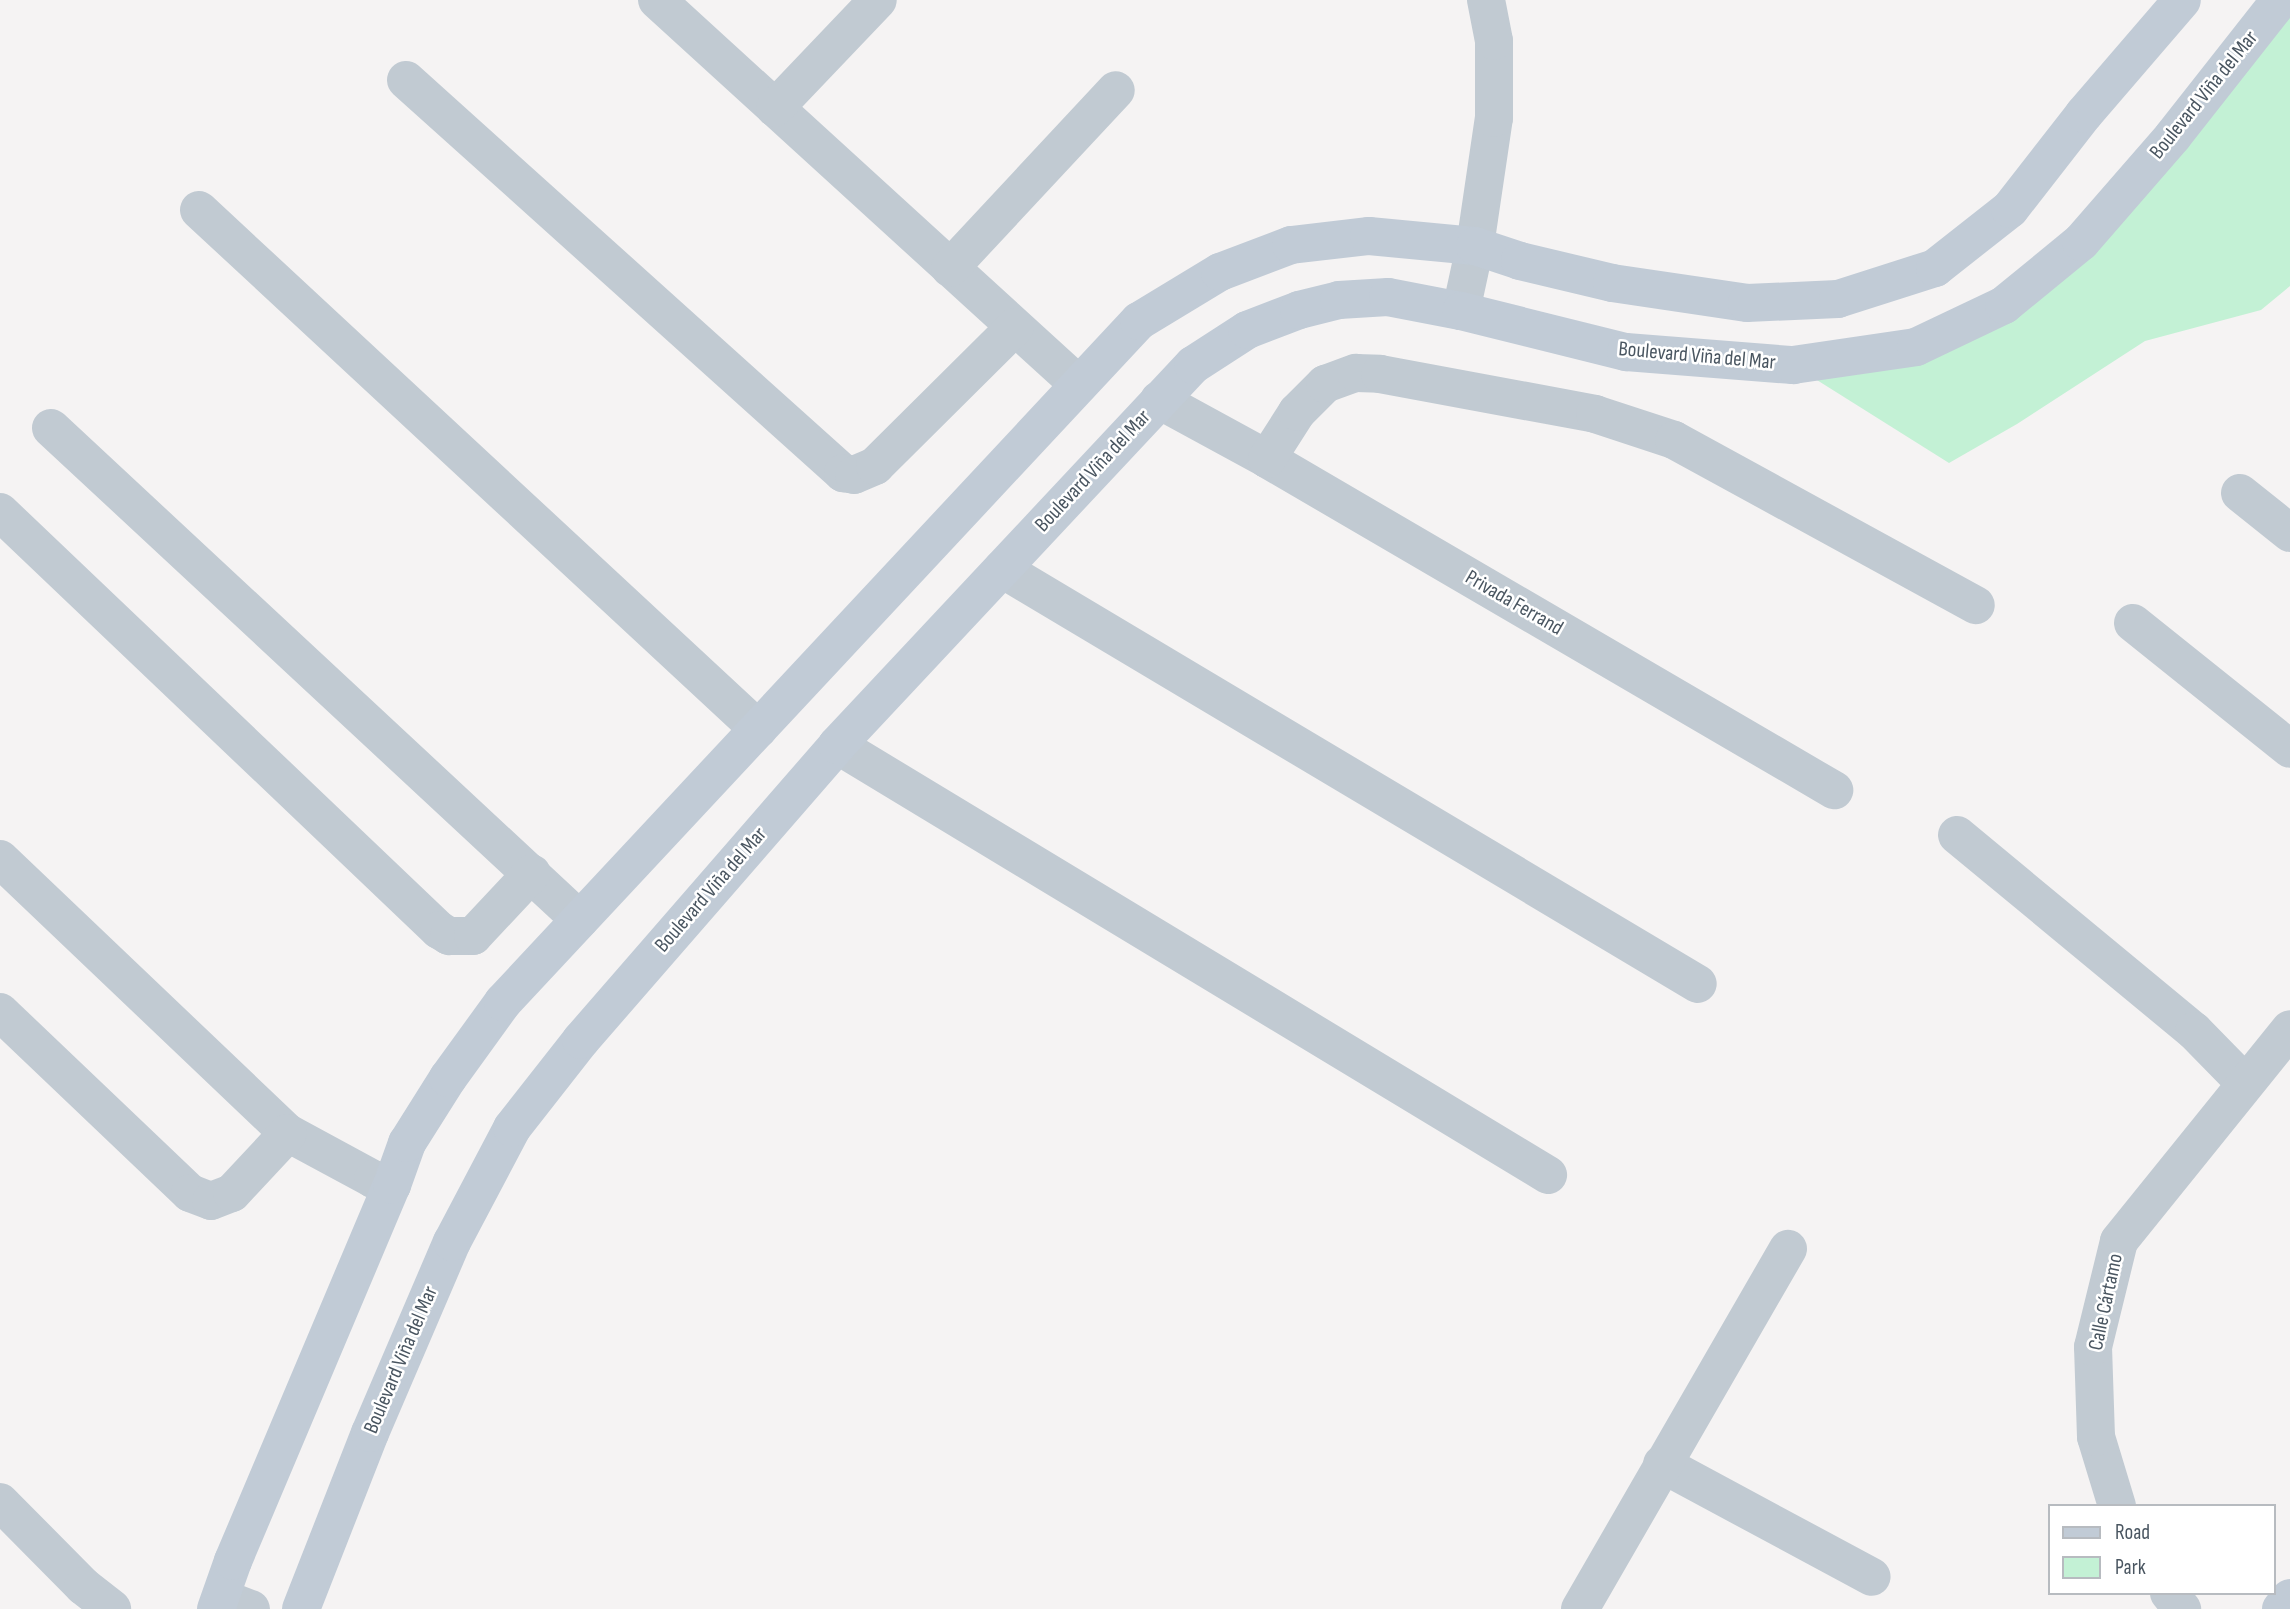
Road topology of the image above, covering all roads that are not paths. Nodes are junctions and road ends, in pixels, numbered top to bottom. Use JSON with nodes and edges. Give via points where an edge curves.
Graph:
{"nodes":[{"id":1,"x":657,"y":0,"type":"edge"},
{"id":2,"x":878,"y":0,"type":"edge"},
{"id":3,"x":1486,"y":0,"type":"edge"},
{"id":4,"x":2182,"y":0,"type":"edge"},
{"id":5,"x":2280,"y":0,"type":"edge"},
{"id":6,"x":406,"y":80,"type":"dead end"},
{"id":7,"x":1116,"y":90,"type":"dead end"},
{"id":8,"x":775,"y":108,"type":"junction"},
{"id":9,"x":199,"y":210,"type":"dead end"},
{"id":10,"x":1475,"y":246,"type":"junction"},
{"id":11,"x":950,"y":268,"type":"junction"},
{"id":12,"x":1461,"y":311,"type":"junction"},
{"id":13,"x":1014,"y":327,"type":"junction"},
{"id":14,"x":1079,"y":385,"type":"junction"},
{"id":15,"x":1159,"y":400,"type":"junction"},
{"id":16,"x":51,"y":428,"type":"dead end"},
{"id":17,"x":1267,"y":459,"type":"junction"},
{"id":18,"x":2241,"y":493,"type":"dead end"},
{"id":19,"x":0,"y":512,"type":"edge"},
{"id":20,"x":2290,"y":533,"type":"edge"},
{"id":21,"x":1002,"y":569,"type":"junction"},
{"id":22,"x":1976,"y":605,"type":"dead end"},
{"id":23,"x":2133,"y":623,"type":"dead end"},
{"id":24,"x":758,"y":729,"type":"junction"},
{"id":25,"x":837,"y":745,"type":"junction"},
{"id":26,"x":2290,"y":749,"type":"edge"},
{"id":27,"x":1834,"y":790,"type":"dead end"},
{"id":28,"x":1957,"y":835,"type":"dead end"},
{"id":29,"x":0,"y":859,"type":"edge"},
{"id":30,"x":532,"y":873,"type":"junction"},
{"id":31,"x":580,"y":920,"type":"junction"},
{"id":32,"x":1698,"y":984,"type":"dead end"},
{"id":33,"x":0,"y":1012,"type":"edge"},
{"id":34,"x":2290,"y":1029,"type":"edge"},
{"id":35,"x":2244,"y":1082,"type":"junction"},
{"id":36,"x":288,"y":1133,"type":"junction"},
{"id":37,"x":1548,"y":1175,"type":"dead end"},
{"id":38,"x":392,"y":1185,"type":"junction"},
{"id":39,"x":1788,"y":1249,"type":"dead end"},
{"id":40,"x":1662,"y":1464,"type":"junction"},
{"id":41,"x":0,"y":1502,"type":"edge"},
{"id":42,"x":2116,"y":1504,"type":"edge"},
{"id":43,"x":1872,"y":1577,"type":"dead end"},
{"id":44,"x":2171,"y":1595,"type":"edge"},
{"id":45,"x":2290,"y":1598,"type":"edge"},
{"id":46,"x":86,"y":1601,"type":"edge"},
{"id":47,"x":230,"y":1605,"type":"edge"},
{"id":48,"x":301,"y":1609,"type":"edge"},
{"id":49,"x":1580,"y":1609,"type":"edge"},
{"id":50,"x":2182,"y":1609,"type":"edge"},
{"id":51,"x":2281,"y":1609,"type":"edge"}],
"edges":[{"from":1,"to":8,"type":"street"},
{"from":2,"to":8,"type":"street"},
{"from":3,"to":10,"type":"street","via":[[1494,41],[1494,118]]},
{"from":4,"to":10,"type":"street","via":[[2010,209],[1934,268],[1838,299],[1747,303],[1612,283]]},
{"from":5,"to":12,"type":"street","name":"Boulevard Viña del Mar","via":[[2173,136],[2081,242],[2004,305],[1916,347],[1793,365],[1626,352]]},
{"from":6,"to":13,"type":"street","via":[[843,473],[854,475],[875,466]]},
{"from":7,"to":11,"type":"street"},
{"from":8,"to":11,"type":"street"},
{"from":9,"to":24,"type":"street"},
{"from":10,"to":12,"type":"street"},
{"from":10,"to":14,"type":"street","via":[[1369,236],[1291,245],[1220,272],[1139,321]]},
{"from":11,"to":13,"type":"street"},
{"from":12,"to":15,"type":"street","name":"Boulevard Viña del Mar","via":[[1388,297],[1339,300],[1299,310],[1247,331],[1215,351]]},
{"from":13,"to":14,"type":"street"},
{"from":14,"to":24,"type":"street"},
{"from":15,"to":17,"type":"street","name":"Privada Ferrand"},
{"from":15,"to":21,"type":"street","name":"Boulevard Viña del Mar"},
{"from":16,"to":30,"type":"street"},
{"from":17,"to":22,"type":"street","via":[[1297,412],[1325,384],[1356,373],[1595,414],[1674,440]]},
{"from":17,"to":27,"type":"street","name":"Privada Ferrand"},
{"from":18,"to":20,"type":"street"},
{"from":19,"to":30,"type":"street","via":[[439,929],[450,936],[473,936]]},
{"from":21,"to":25,"type":"street","name":"Boulevard Viña del Mar"},
{"from":21,"to":32,"type":"street"},
{"from":23,"to":26,"type":"street"},
{"from":24,"to":31,"type":"street"},
{"from":25,"to":37,"type":"street"},
{"from":25,"to":48,"type":"street","name":"Boulevard Viña del Mar","via":[[581,1040],[512,1128],[452,1242]]},
{"from":28,"to":35,"type":"street","via":[[2194,1031]]},
{"from":29,"to":36,"type":"street"},
{"from":30,"to":31,"type":"street"},
{"from":31,"to":38,"type":"street","via":[[503,1002],[448,1078],[407,1143]]},
{"from":33,"to":36,"type":"street","via":[[190,1193],[211,1202],[232,1192]]},
{"from":34,"to":35,"type":"street","name":"Calle Cártamo"},
{"from":35,"to":42,"type":"street","name":"Calle Cártamo","via":[[2119,1241],[2093,1347],[2096,1437]]},
{"from":36,"to":38,"type":"street"},
{"from":38,"to":47,"type":"street","via":[[233,1561]]},
{"from":39,"to":40,"type":"street"},
{"from":40,"to":43,"type":"street"},
{"from":40,"to":49,"type":"street"},
{"from":41,"to":46,"type":"street"},
{"from":44,"to":50,"type":"street"},
{"from":45,"to":51,"type":"street"}]}
